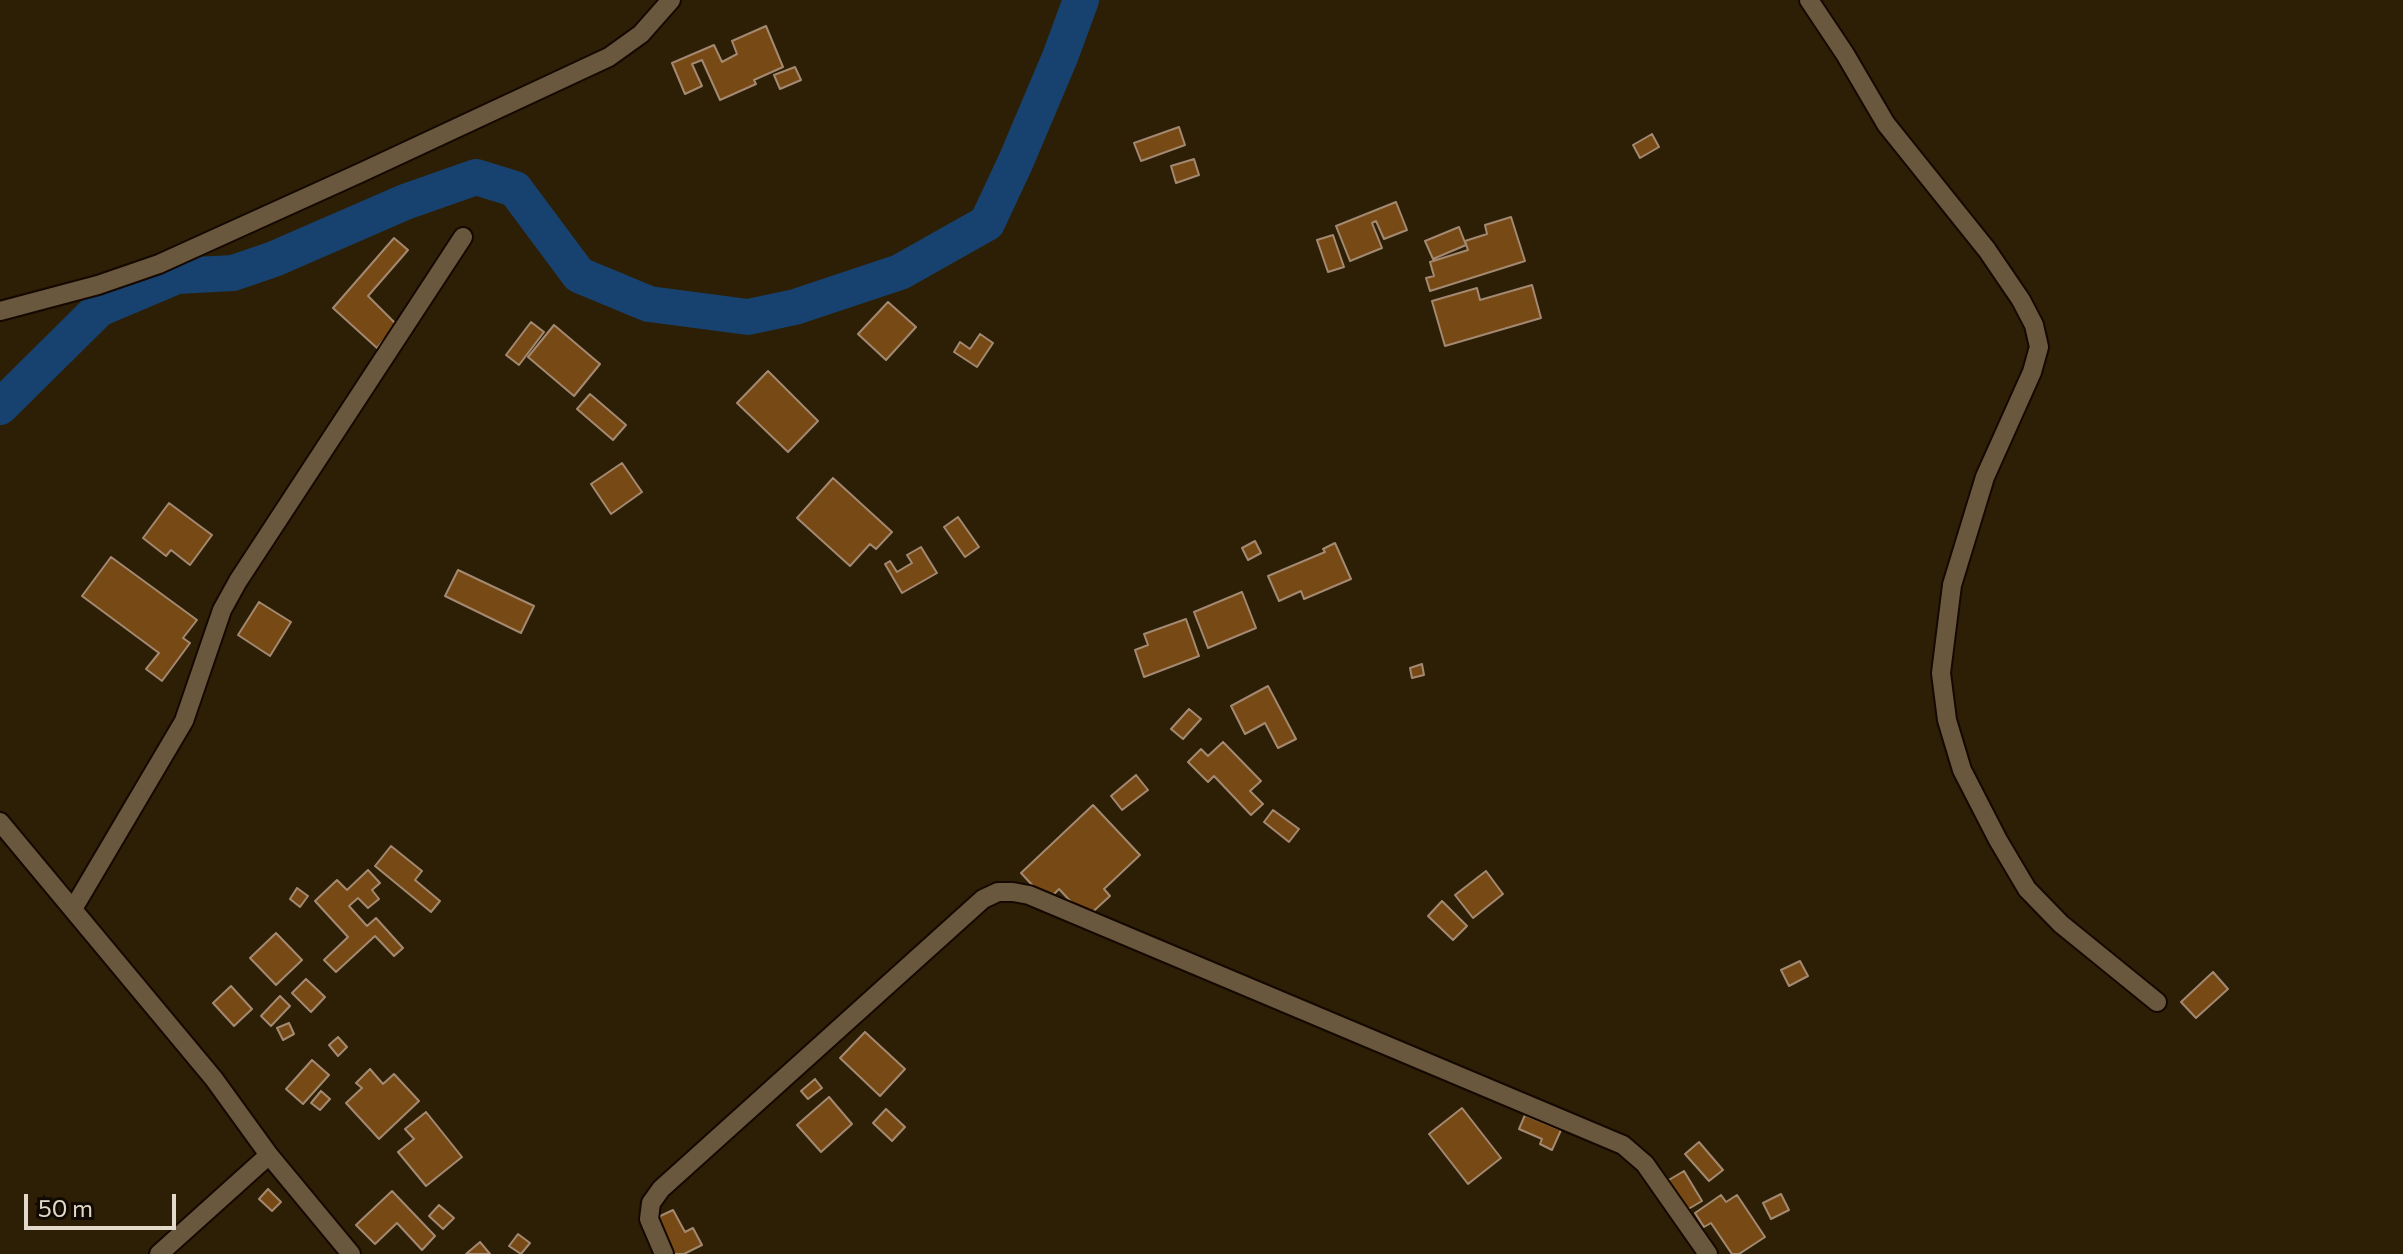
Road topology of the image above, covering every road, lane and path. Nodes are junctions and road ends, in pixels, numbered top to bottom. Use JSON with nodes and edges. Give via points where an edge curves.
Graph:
{"nodes":[{"id":1,"x":671,"y":0,"type":"edge"},
{"id":2,"x":1809,"y":0,"type":"edge"},
{"id":3,"x":463,"y":237,"type":"dead end"},
{"id":4,"x":0,"y":311,"type":"edge"},
{"id":5,"x":0,"y":822,"type":"edge"},
{"id":6,"x":73,"y":909,"type":"junction"},
{"id":7,"x":2157,"y":1002,"type":"dead end"},
{"id":8,"x":269,"y":1155,"type":"junction"},
{"id":9,"x":159,"y":1254,"type":"edge"},
{"id":10,"x":351,"y":1254,"type":"edge"},
{"id":11,"x":664,"y":1254,"type":"edge"},
{"id":12,"x":1708,"y":1254,"type":"edge"}],
"edges":[{"from":1,"to":4,"type":"street","via":[[641,34],[609,57],[360,173],[159,264]]},
{"from":2,"to":7,"type":"street","via":[[1886,124],[2021,300],[2039,347],[1985,477],[1952,585],[1941,673],[1947,720],[1962,770],[2027,889],[2061,924]]},
{"from":3,"to":6,"type":"street","via":[[238,581],[222,610],[184,721]]},
{"from":5,"to":6,"type":"street"},
{"from":6,"to":8,"type":"street","via":[[214,1079]]},
{"from":8,"to":9,"type":"street"},
{"from":8,"to":10,"type":"street"},
{"from":11,"to":12,"type":"street","via":[[649,1219],[651,1203],[661,1189],[983,899],[1013,892],[1623,1145],[1645,1164]]}]}
